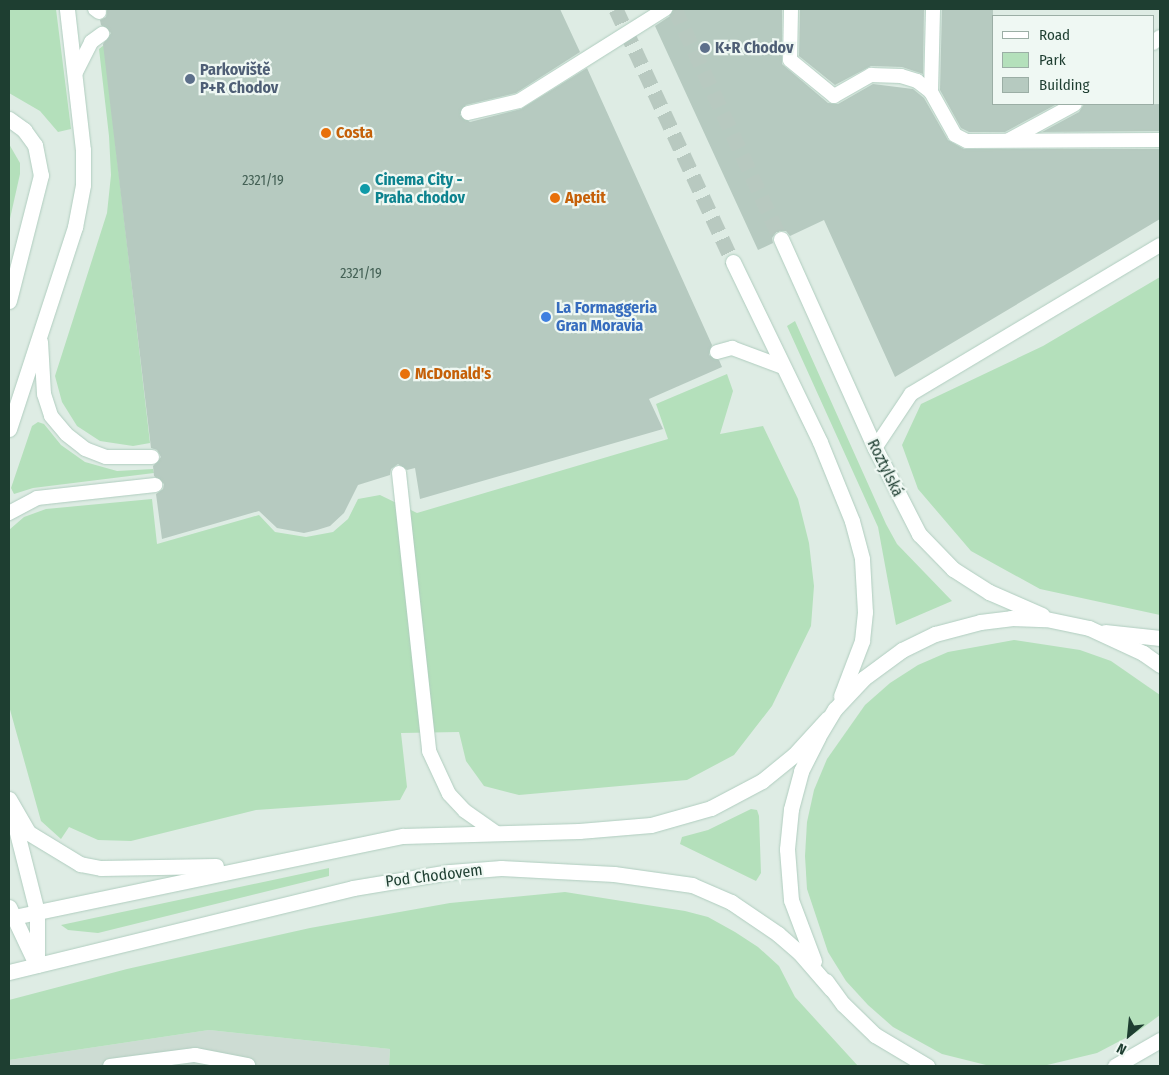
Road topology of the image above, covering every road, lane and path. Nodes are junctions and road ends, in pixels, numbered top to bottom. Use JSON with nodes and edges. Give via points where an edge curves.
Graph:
{"nodes":[{"id":1,"x":67,"y":9,"type":"edge"},
{"id":2,"x":665,"y":9,"type":"edge"},
{"id":3,"x":791,"y":9,"type":"edge"},
{"id":4,"x":933,"y":13,"type":"edge"},
{"id":5,"x":102,"y":34,"type":"dead end"},
{"id":6,"x":75,"y":74,"type":"junction"},
{"id":7,"x":931,"y":92,"type":"junction"},
{"id":8,"x":1075,"y":105,"type":"edge"},
{"id":9,"x":468,"y":113,"type":"dead end"},
{"id":10,"x":9,"y":119,"type":"edge"},
{"id":11,"x":1160,"y":140,"type":"edge"},
{"id":12,"x":1006,"y":141,"type":"junction"},
{"id":13,"x":781,"y":239,"type":"tunnel mouth"},
{"id":14,"x":1160,"y":245,"type":"edge"},
{"id":15,"x":733,"y":262,"type":"tunnel mouth"},
{"id":16,"x":9,"y":301,"type":"edge"},
{"id":17,"x":42,"y":333,"type":"junction"},
{"id":18,"x":717,"y":352,"type":"dead end"},
{"id":19,"x":783,"y":367,"type":"junction"},
{"id":20,"x":9,"y":429,"type":"edge"},
{"id":21,"x":875,"y":448,"type":"junction"},
{"id":22,"x":152,"y":457,"type":"dead end"},
{"id":23,"x":399,"y":473,"type":"dead end"},
{"id":24,"x":155,"y":485,"type":"dead end"},
{"id":25,"x":9,"y":513,"type":"edge"},
{"id":26,"x":1067,"y":623,"type":"junction"},
{"id":27,"x":1089,"y":628,"type":"junction"},
{"id":28,"x":1160,"y":638,"type":"edge"},
{"id":29,"x":1160,"y":665,"type":"edge"},
{"id":30,"x":832,"y":713,"type":"junction"},
{"id":31,"x":9,"y":799,"type":"edge"},
{"id":32,"x":495,"y":832,"type":"junction"},
{"id":33,"x":250,"y":866,"type":"junction"},
{"id":34,"x":37,"y":912,"type":"junction"},
{"id":35,"x":10,"y":914,"type":"edge"},
{"id":36,"x":37,"y":965,"type":"junction"},
{"id":37,"x":9,"y":972,"type":"edge"},
{"id":38,"x":832,"y":989,"type":"junction"},
{"id":39,"x":1160,"y":1040,"type":"edge"},
{"id":40,"x":110,"y":1066,"type":"edge"},
{"id":41,"x":252,"y":1066,"type":"edge"},
{"id":42,"x":927,"y":1066,"type":"edge"},
{"id":43,"x":1115,"y":1066,"type":"edge"}],
"edges":[{"from":1,"to":6,"type":"main road"},
{"from":2,"to":9,"type":"lane","via":[[519,101]]},
{"from":3,"to":7,"type":"lane","via":[[790,60],[834,96],[871,74],[901,76],[917,81]]},
{"from":4,"to":7,"type":"lane"},
{"from":5,"to":6,"type":"lane","via":[[92,42]]},
{"from":6,"to":17,"type":"main road","via":[[83,150],[83,185],[75,227]]},
{"from":7,"to":12,"type":"lane","via":[[946,122],[960,139]]},
{"from":8,"to":12,"type":"lane"},
{"from":10,"to":16,"type":"main road","via":[[24,130],[35,145],[41,175]]},
{"from":11,"to":12,"type":"lane"},
{"from":13,"to":21,"type":"main road","name":"Roztylská"},
{"from":14,"to":21,"type":"lane","via":[[911,394]]},
{"from":15,"to":19,"type":"main road"},
{"from":17,"to":20,"type":"main road"},
{"from":17,"to":22,"type":"lane","via":[[40,355],[44,394],[52,416],[66,434],[85,449],[106,457]]},
{"from":18,"to":19,"type":"lane","via":[[732,348]]},
{"from":19,"to":30,"type":"main road","via":[[820,442],[852,521],[862,559],[865,612],[862,641]]},
{"from":21,"to":26,"type":"main road","name":"Roztylská","via":[[919,534],[953,570],[1012,603]]},
{"from":23,"to":32,"type":"lane","via":[[429,751],[449,794],[465,811]]},
{"from":24,"to":25,"type":"lane","via":[[37,498]]},
{"from":26,"to":27,"type":"main road"},
{"from":26,"to":30,"type":"main road","via":[[1026,618],[994,619],[935,634],[884,661]]},
{"from":27,"to":28,"type":"main road","via":[[1115,635]]},
{"from":27,"to":29,"type":"main road","via":[[1144,653]]},
{"from":30,"to":32,"type":"main road","via":[[778,770],[711,808],[651,824],[616,829]]},
{"from":30,"to":38,"type":"main road","via":[[801,771],[791,809],[787,849],[791,900],[813,960]]},
{"from":31,"to":33,"type":"main road","via":[[29,833],[80,864],[111,868]]},
{"from":31,"to":34,"type":"main road"},
{"from":32,"to":33,"type":"main road","via":[[402,836]]},
{"from":33,"to":34,"type":"main road"},
{"from":34,"to":35,"type":"main road"},
{"from":34,"to":36,"type":"main road"},
{"from":35,"to":36,"type":"main road"},
{"from":36,"to":37,"type":"main road","name":"Pod Chodovem"},
{"from":36,"to":38,"type":"main road","name":"Pod Chodovem","via":[[400,878],[475,870],[549,870],[660,880],[692,885],[714,893],[778,934]]},
{"from":38,"to":42,"type":"main road","via":[[875,1035]]},
{"from":39,"to":43,"type":"main road"},
{"from":40,"to":41,"type":"lane","via":[[195,1055]]}]}
